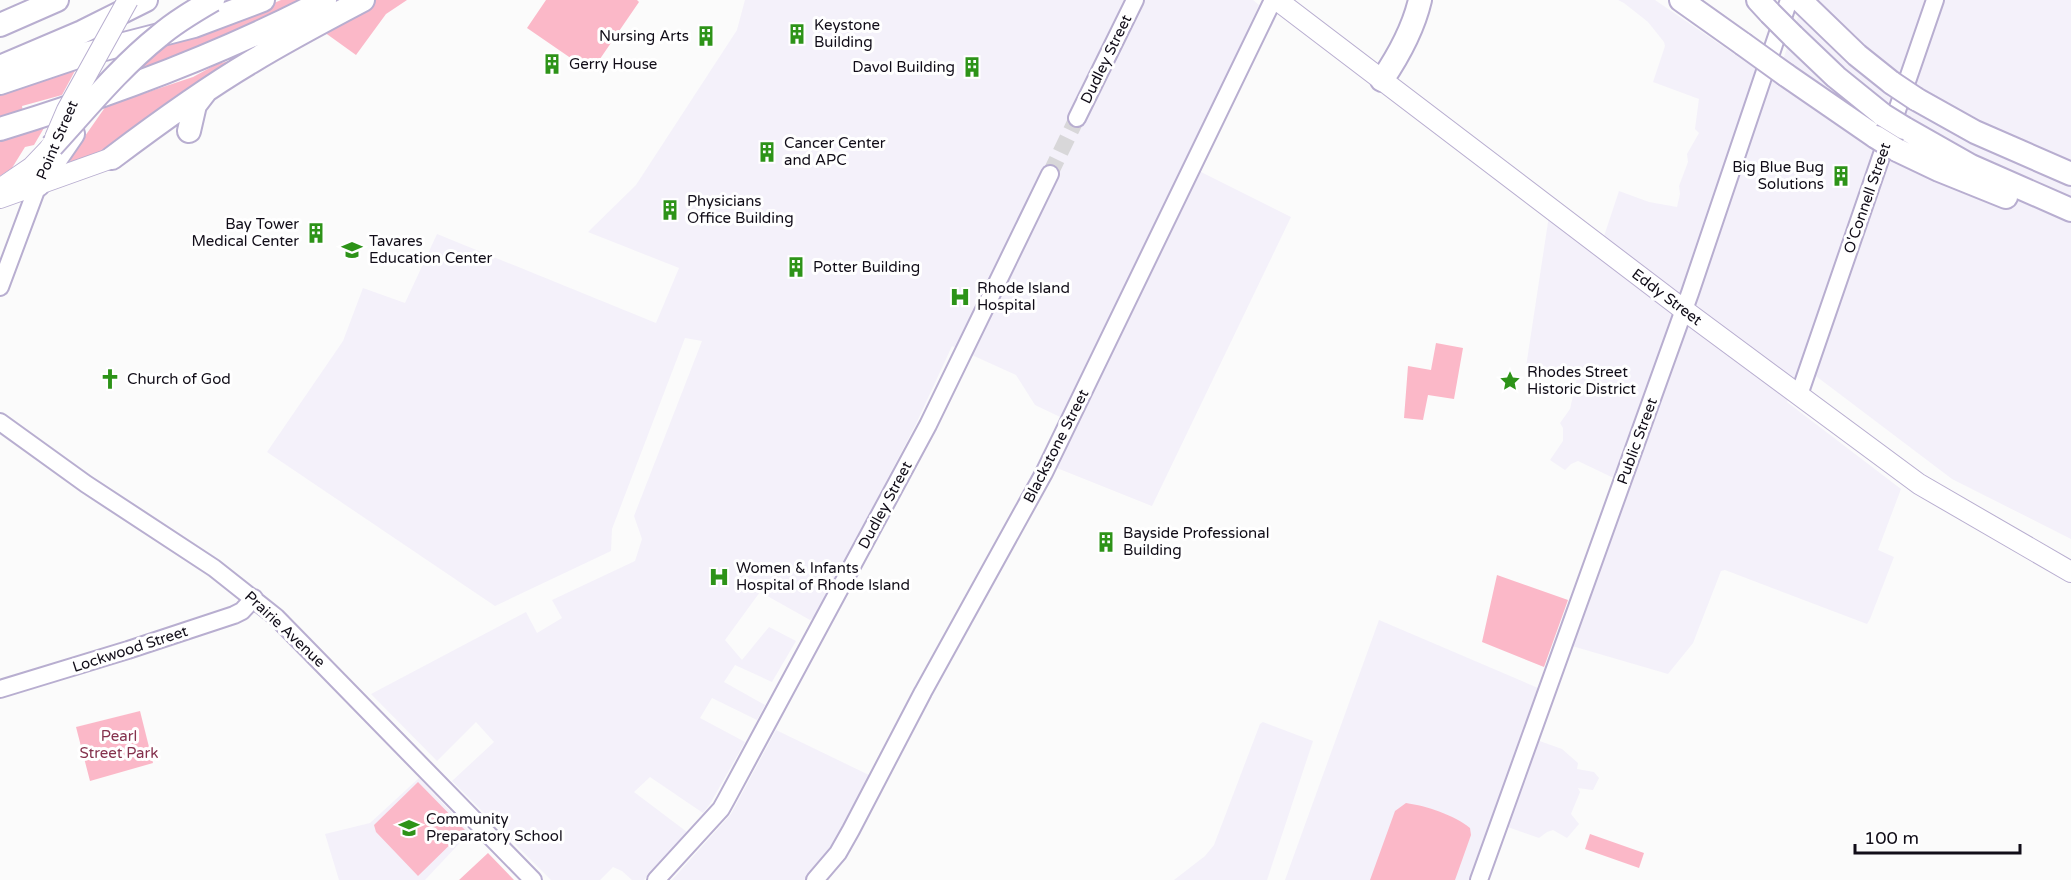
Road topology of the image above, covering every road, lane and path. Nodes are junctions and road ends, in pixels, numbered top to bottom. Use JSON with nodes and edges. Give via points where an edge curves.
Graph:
{"nodes":[{"id":1,"x":57,"y":0,"type":"edge"},
{"id":2,"x":128,"y":0,"type":"edge"},
{"id":3,"x":146,"y":0,"type":"edge"},
{"id":4,"x":213,"y":0,"type":"edge"},
{"id":5,"x":262,"y":0,"type":"edge"},
{"id":6,"x":326,"y":0,"type":"edge"},
{"id":7,"x":363,"y":0,"type":"edge"},
{"id":8,"x":1135,"y":0,"type":"edge"},
{"id":9,"x":1275,"y":0,"type":"edge"},
{"id":10,"x":1420,"y":0,"type":"edge"},
{"id":11,"x":1681,"y":0,"type":"edge"},
{"id":12,"x":1935,"y":0,"type":"edge"},
{"id":13,"x":1797,"y":1,"type":"edge"},
{"id":14,"x":1764,"y":6,"type":"edge"},
{"id":15,"x":0,"y":24,"type":"edge"},
{"id":16,"x":0,"y":67,"type":"edge"},
{"id":17,"x":1382,"y":80,"type":"junction"},
{"id":18,"x":0,"y":83,"type":"edge"},
{"id":19,"x":207,"y":90,"type":"junction"},
{"id":20,"x":101,"y":93,"type":"junction"},
{"id":21,"x":1077,"y":118,"type":"tunnel mouth"},
{"id":22,"x":0,"y":129,"type":"edge"},
{"id":23,"x":189,"y":131,"type":"dead end"},
{"id":24,"x":1901,"y":139,"type":"junction"},
{"id":25,"x":52,"y":146,"type":"junction"},
{"id":26,"x":112,"y":158,"type":"joint"},
{"id":27,"x":1050,"y":174,"type":"tunnel mouth"},
{"id":28,"x":2071,"y":174,"type":"edge"},
{"id":29,"x":38,"y":185,"type":"junction"},
{"id":30,"x":0,"y":189,"type":"edge"},
{"id":31,"x":0,"y":198,"type":"edge"},
{"id":32,"x":2071,"y":211,"type":"edge"},
{"id":33,"x":0,"y":287,"type":"edge"},
{"id":34,"x":1684,"y":310,"type":"junction"},
{"id":35,"x":1799,"y":395,"type":"junction"},
{"id":36,"x":0,"y":422,"type":"edge"},
{"id":37,"x":2071,"y":572,"type":"edge"},
{"id":38,"x":254,"y":598,"type":"junction"},
{"id":39,"x":0,"y":689,"type":"edge"},
{"id":40,"x":533,"y":880,"type":"edge"},
{"id":41,"x":656,"y":880,"type":"edge"},
{"id":42,"x":815,"y":880,"type":"edge"},
{"id":43,"x":1479,"y":880,"type":"edge"}],
"edges":[{"from":1,"to":15,"type":"highway"},
{"from":2,"to":25,"type":"main road","name":"Point Street","bridge":true,"via":[[67,110]]},
{"from":3,"to":16,"type":"highway"},
{"from":4,"to":20,"type":"highway","bridge":true,"via":[[158,37]]},
{"from":5,"to":18,"type":"highway","via":[[204,23],[89,53]]},
{"from":6,"to":22,"type":"highway","via":[[170,70]]},
{"from":7,"to":19,"type":"highway"},
{"from":8,"to":21,"type":"street","name":"Dudley Street"},
{"from":9,"to":17,"type":"main road","name":"Eddy Street"},
{"from":9,"to":42,"type":"street","name":"Blackstone Street","via":[[1044,473],[851,830]]},
{"from":10,"to":17,"type":"highway","via":[[1405,43]]},
{"from":11,"to":24,"type":"highway","bridge":true,"via":[[1876,137]]},
{"from":12,"to":35,"type":"street","name":"O'Connell Street"},
{"from":13,"to":28,"type":"highway","bridge":true,"via":[[1857,55],[1916,99],[1975,132]]},
{"from":13,"to":34,"type":"street","name":"Public Street"},
{"from":14,"to":24,"type":"highway","bridge":true,"via":[[1836,77],[1883,115]]},
{"from":17,"to":34,"type":"main road","name":"Eddy Street"},
{"from":19,"to":23,"type":"highway","via":[[195,105]]},
{"from":19,"to":26,"type":"highway"},
{"from":20,"to":25,"type":"highway","bridge":true},
{"from":20,"to":29,"type":"highway","bridge":true},
{"from":24,"to":32,"type":"highway"},
{"from":25,"to":29,"type":"main road","name":"Point Street"},
{"from":25,"to":30,"type":"main road","via":[[32,167]]},
{"from":26,"to":29,"type":"main road"},
{"from":27,"to":41,"type":"street","name":"Dudley Street","via":[[928,425],[721,809]]},
{"from":29,"to":31,"type":"main road"},
{"from":29,"to":33,"type":"street","name":"Point Street"},
{"from":34,"to":35,"type":"main road","name":"Eddy Street"},
{"from":34,"to":43,"type":"street","name":"Public Street"},
{"from":35,"to":37,"type":"main road","name":"Eddy Street","via":[[1927,490]]},
{"from":36,"to":38,"type":"street","name":"Prairie Avenue"},
{"from":38,"to":39,"type":"street","name":"Lockwood Street","via":[[234,615]]},
{"from":38,"to":40,"type":"street","name":"Prairie Avenue","via":[[298,637]]}]}
